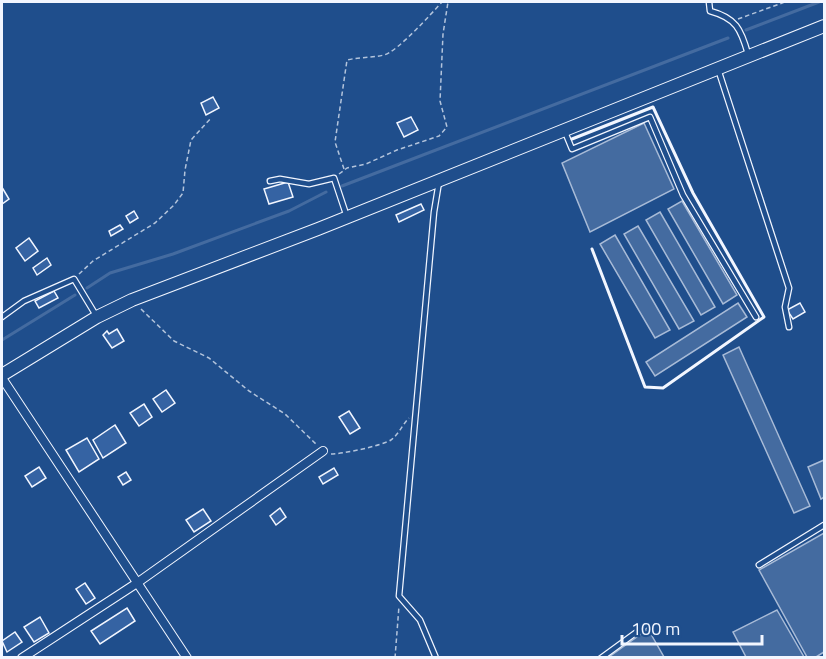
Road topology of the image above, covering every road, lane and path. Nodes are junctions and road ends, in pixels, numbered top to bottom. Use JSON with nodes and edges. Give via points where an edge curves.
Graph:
{"nodes":[{"id":1,"x":442,"y":2,"type":"edge"},
{"id":2,"x":448,"y":2,"type":"edge"},
{"id":3,"x":709,"y":2,"type":"edge"},
{"id":4,"x":785,"y":2,"type":"edge"},
{"id":5,"x":732,"y":21,"type":"junction"},
{"id":6,"x":825,"y":27,"type":"edge"},
{"id":7,"x":749,"y":57,"type":"junction"},
{"id":8,"x":718,"y":69,"type":"junction"},
{"id":9,"x":210,"y":118,"type":"dead end"},
{"id":10,"x":564,"y":130,"type":"junction"},
{"id":11,"x":345,"y":170,"type":"junction"},
{"id":12,"x":334,"y":178,"type":"junction"},
{"id":13,"x":439,"y":179,"type":"junction"},
{"id":14,"x":270,"y":181,"type":"dead end"},
{"id":15,"x":347,"y":217,"type":"junction"},
{"id":16,"x":74,"y":279,"type":"junction"},
{"id":17,"x":132,"y":300,"type":"junction"},
{"id":18,"x":2,"y":317,"type":"edge"},
{"id":19,"x":98,"y":317,"type":"junction"},
{"id":20,"x":756,"y":317,"type":"dead end"},
{"id":21,"x":789,"y":327,"type":"dead end"},
{"id":22,"x":2,"y":377,"type":"edge"},
{"id":23,"x":415,"y":414,"type":"junction"},
{"id":24,"x":323,"y":451,"type":"junction"},
{"id":25,"x":825,"y":525,"type":"edge"},
{"id":26,"x":759,"y":565,"type":"dead end"},
{"id":27,"x":137,"y":583,"type":"junction"},
{"id":28,"x":399,"y":596,"type":"junction"},
{"id":29,"x":645,"y":626,"type":"dead end"},
{"id":30,"x":22,"y":657,"type":"edge"},
{"id":31,"x":187,"y":657,"type":"edge"},
{"id":32,"x":395,"y":657,"type":"edge"},
{"id":33,"x":436,"y":657,"type":"edge"},
{"id":34,"x":601,"y":657,"type":"edge"}],
"edges":[{"from":1,"to":11,"type":"path","via":[[386,55],[346,60],[335,142]]},
{"from":2,"to":11,"type":"path","via":[[440,101],[447,127],[439,136]]},
{"from":3,"to":5,"type":"lane","via":[[710,10],[727,15]]},
{"from":4,"to":5,"type":"path"},
{"from":5,"to":7,"type":"lane","via":[[741,32]]},
{"from":6,"to":7,"type":"main road"},
{"from":7,"to":8,"type":"main road"},
{"from":8,"to":10,"type":"main road"},
{"from":8,"to":21,"type":"lane","via":[[789,288],[785,307]]},
{"from":9,"to":16,"type":"path","via":[[191,140],[183,193],[174,205],[155,223],[93,261]]},
{"from":10,"to":13,"type":"main road"},
{"from":10,"to":20,"type":"lane","via":[[572,149],[650,117],[683,195]]},
{"from":11,"to":12,"type":"path"},
{"from":12,"to":14,"type":"lane","via":[[309,184]]},
{"from":12,"to":15,"type":"lane"},
{"from":13,"to":15,"type":"main road"},
{"from":13,"to":23,"type":"lane"},
{"from":15,"to":17,"type":"main road"},
{"from":16,"to":18,"type":"lane","via":[[24,300]]},
{"from":16,"to":19,"type":"lane"},
{"from":17,"to":19,"type":"main road"},
{"from":17,"to":24,"type":"path","via":[[174,342],[209,358],[285,414]]},
{"from":19,"to":22,"type":"main road"},
{"from":22,"to":27,"type":"street"},
{"from":23,"to":24,"type":"path","via":[[389,441],[333,454]]},
{"from":23,"to":28,"type":"lane"},
{"from":24,"to":27,"type":"street"},
{"from":25,"to":26,"type":"lane"},
{"from":27,"to":30,"type":"street"},
{"from":27,"to":31,"type":"street"},
{"from":28,"to":32,"type":"path"},
{"from":28,"to":33,"type":"lane","via":[[420,620]]},
{"from":29,"to":34,"type":"lane"}]}
